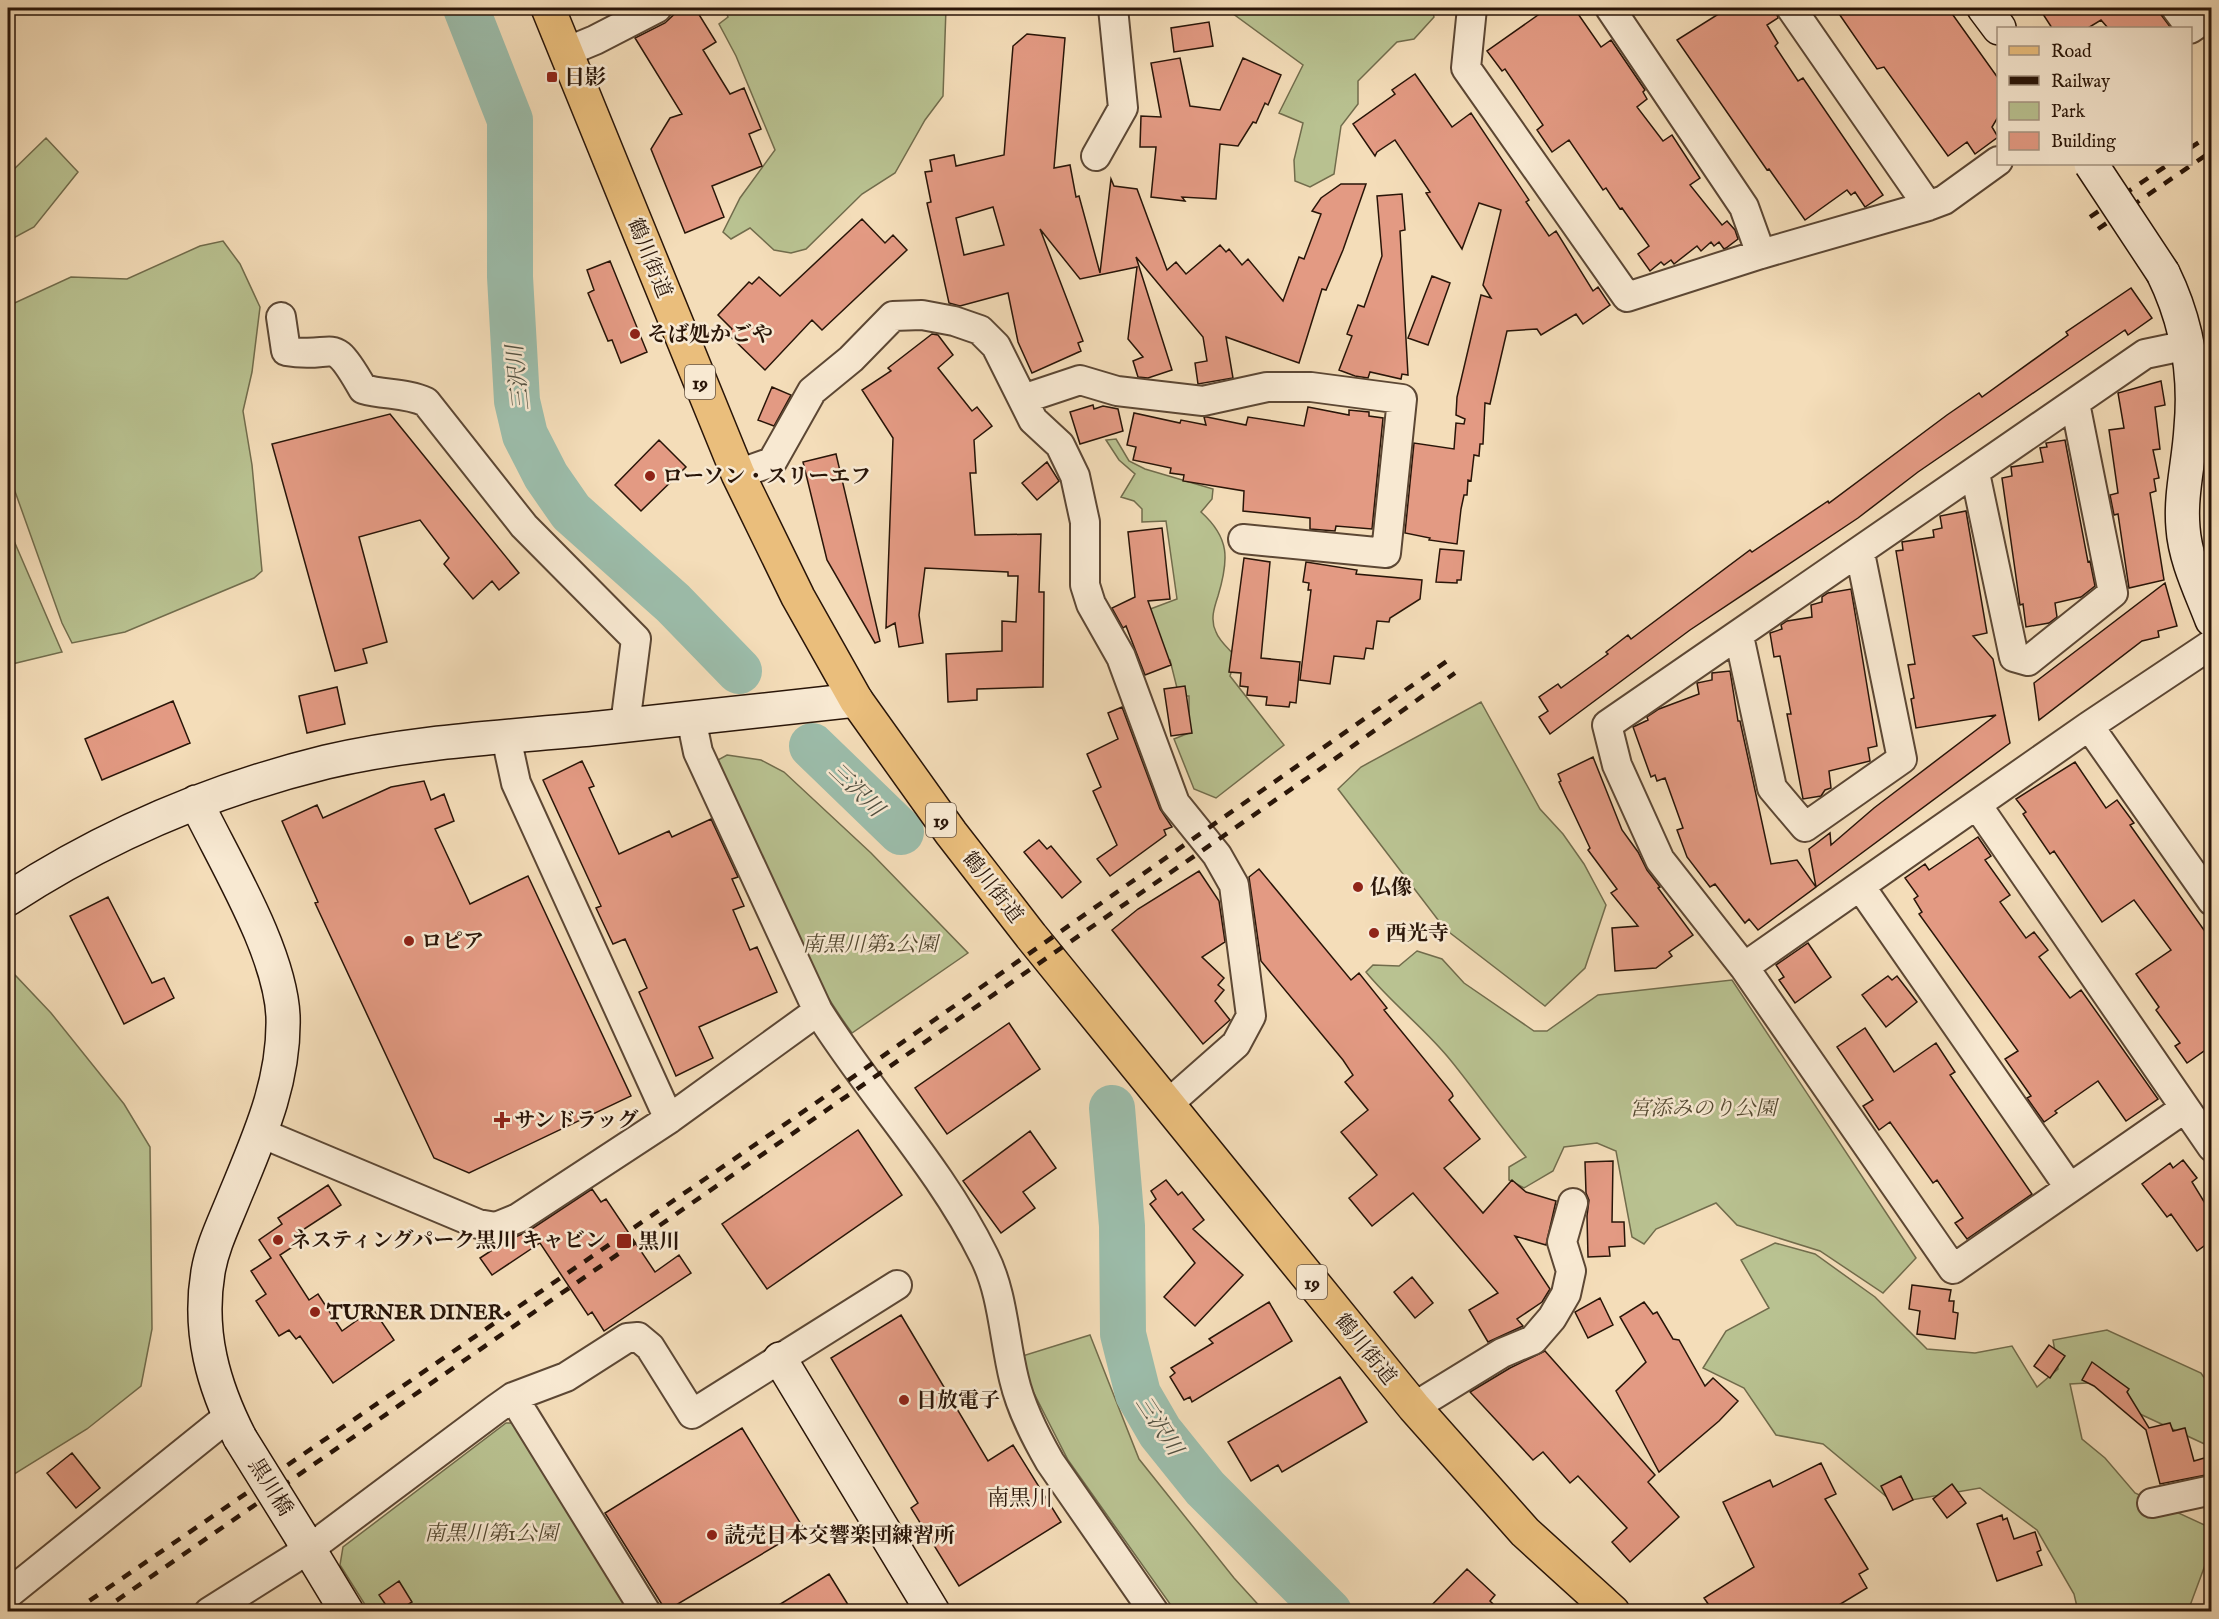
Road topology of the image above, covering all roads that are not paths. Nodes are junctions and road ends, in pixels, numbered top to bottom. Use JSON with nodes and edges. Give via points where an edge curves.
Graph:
{"nodes":[{"id":1,"x":548,"y":8,"type":"edge"},
{"id":2,"x":657,"y":8,"type":"edge"},
{"id":3,"x":1113,"y":8,"type":"edge"},
{"id":4,"x":1472,"y":8,"type":"edge"},
{"id":5,"x":1610,"y":8,"type":"edge"},
{"id":6,"x":1791,"y":8,"type":"edge"},
{"id":7,"x":1984,"y":8,"type":"edge"},
{"id":8,"x":2176,"y":8,"type":"edge"},
{"id":9,"x":2211,"y":14,"type":"edge"},
{"id":10,"x":1998,"y":27,"type":"edge"},
{"id":11,"x":2190,"y":27,"type":"edge"},
{"id":12,"x":2192,"y":27,"type":"edge"},
{"id":13,"x":566,"y":52,"type":"junction"},
{"id":14,"x":1096,"y":156,"type":"dead end"},
{"id":15,"x":1997,"y":161,"type":"edge"},
{"id":16,"x":2092,"y":165,"type":"edge"},
{"id":17,"x":1928,"y":206,"type":"junction"},
{"id":18,"x":1761,"y":254,"type":"junction"},
{"id":19,"x":281,"y":317,"type":"dead end"},
{"id":20,"x":2188,"y":345,"type":"junction"},
{"id":21,"x":1023,"y":399,"type":"junction"},
{"id":22,"x":2075,"y":403,"type":"junction"},
{"id":23,"x":1975,"y":473,"type":"junction"},
{"id":24,"x":738,"y":474,"type":"junction"},
{"id":25,"x":1243,"y":539,"type":"dead end"},
{"id":26,"x":1860,"y":553,"type":"junction"},
{"id":27,"x":2211,"y":620,"type":"edge"},
{"id":28,"x":1740,"y":636,"type":"junction"},
{"id":29,"x":2211,"y":644,"type":"edge"},
{"id":30,"x":856,"y":700,"type":"junction"},
{"id":31,"x":691,"y":718,"type":"junction"},
{"id":32,"x":625,"y":725,"type":"junction"},
{"id":33,"x":2089,"y":726,"type":"junction"},
{"id":34,"x":506,"y":737,"type":"junction"},
{"id":35,"x":196,"y":802,"type":"junction"},
{"id":36,"x":1977,"y":805,"type":"junction"},
{"id":37,"x":1860,"y":886,"type":"junction"},
{"id":38,"x":8,"y":899,"type":"edge"},
{"id":39,"x":2211,"y":901,"type":"edge"},
{"id":40,"x":1744,"y":967,"type":"junction"},
{"id":41,"x":818,"y":1011,"type":"junction"},
{"id":42,"x":1168,"y":1104,"type":"junction"},
{"id":43,"x":2185,"y":1108,"type":"junction"},
{"id":44,"x":669,"y":1119,"type":"junction"},
{"id":45,"x":261,"y":1133,"type":"junction"},
{"id":46,"x":2211,"y":1147,"type":"edge"},
{"id":47,"x":2069,"y":1187,"type":"junction"},
{"id":48,"x":1573,"y":1203,"type":"dead end"},
{"id":49,"x":897,"y":1285,"type":"dead end"},
{"id":50,"x":780,"y":1359,"type":"junction"},
{"id":51,"x":513,"y":1398,"type":"junction"},
{"id":52,"x":1414,"y":1407,"type":"junction"},
{"id":53,"x":235,"y":1427,"type":"junction"},
{"id":54,"x":2211,"y":1490,"type":"edge"},
{"id":55,"x":2152,"y":1503,"type":"dead end"},
{"id":56,"x":305,"y":1542,"type":"junction"},
{"id":57,"x":8,"y":1594,"type":"edge"},
{"id":58,"x":209,"y":1611,"type":"edge"},
{"id":59,"x":347,"y":1611,"type":"edge"},
{"id":60,"x":646,"y":1611,"type":"edge"},
{"id":61,"x":933,"y":1611,"type":"edge"},
{"id":62,"x":1154,"y":1611,"type":"edge"},
{"id":63,"x":1613,"y":1611,"type":"edge"}],
"edges":[{"from":1,"to":13,"type":"main road","name":"鶴川街道","number":"19"},
{"from":2,"to":13,"type":"street"},
{"from":3,"to":14,"type":"street","via":[[1123,108]]},
{"from":4,"to":18,"type":"street","via":[[1466,68],[1627,297]]},
{"from":5,"to":18,"type":"street","via":[[1744,207]]},
{"from":6,"to":17,"type":"street"},
{"from":7,"to":10,"type":"street"},
{"from":8,"to":11,"type":"street"},
{"from":9,"to":12,"type":"street"},
{"from":13,"to":24,"type":"main road","name":"鶴川街道","number":"19"},
{"from":15,"to":17,"type":"street","via":[[1944,200]]},
{"from":16,"to":20,"type":"street","bridge":true,"via":[[2163,273],[2176,300]]},
{"from":17,"to":18,"type":"street"},
{"from":19,"to":32,"type":"street","via":[[286,351],[302,354],[332,350],[345,357],[363,389],[426,402],[524,526],[636,639]]},
{"from":20,"to":22,"type":"street","via":[[2145,354]]},
{"from":20,"to":27,"type":"street","via":[[2193,385],[2181,494],[2183,532]]},
{"from":21,"to":24,"type":"street","via":[[996,346],[980,330],[922,315],[893,316],[851,359],[812,391],[772,462]]},
{"from":21,"to":25,"type":"street","via":[[1080,380],[1117,391],[1203,401],[1267,387],[1311,387],[1402,399],[1386,553]]},
{"from":21,"to":42,"type":"street","via":[[1033,420],[1060,445],[1074,476],[1085,522],[1085,585],[1091,604],[1122,657],[1175,803],[1217,855],[1234,885],[1251,1016],[1236,1044]]},
{"from":22,"to":23,"type":"street"},
{"from":22,"to":23,"type":"street","via":[[2113,593],[2028,660],[2014,657]]},
{"from":23,"to":26,"type":"street"},
{"from":24,"to":30,"type":"main road","name":"鶴川街道","number":"19","via":[[798,597]]},
{"from":26,"to":28,"type":"street"},
{"from":26,"to":28,"type":"street","via":[[1902,759],[1805,827],[1772,788]]},
{"from":28,"to":40,"type":"street","via":[[1607,725],[1617,765],[1660,860]]},
{"from":29,"to":33,"type":"street"},
{"from":30,"to":31,"type":"street"},
{"from":30,"to":42,"type":"main road","name":"鶴川街道","number":"19","via":[[951,833]]},
{"from":31,"to":32,"type":"street"},
{"from":31,"to":41,"type":"street","via":[[698,752]]},
{"from":32,"to":34,"type":"street"},
{"from":33,"to":36,"type":"street"},
{"from":33,"to":39,"type":"street"},
{"from":34,"to":35,"type":"street","via":[[326,762]]},
{"from":34,"to":44,"type":"street","via":[[516,783]]},
{"from":35,"to":38,"type":"street","via":[[151,819],[74,858]]},
{"from":35,"to":45,"type":"street","name":"黒川橋","via":[[277,976],[283,1012],[282,1054],[275,1094]]},
{"from":36,"to":37,"type":"street"},
{"from":36,"to":43,"type":"street"},
{"from":37,"to":40,"type":"street"},
{"from":37,"to":47,"type":"street"},
{"from":40,"to":47,"type":"street","via":[[1953,1269]]},
{"from":41,"to":44,"type":"street"},
{"from":41,"to":62,"type":"street","via":[[938,1179],[976,1240],[995,1287],[1014,1380],[1032,1429],[1050,1462]]},
{"from":42,"to":52,"type":"main road","name":"鶴川街道","number":"19"},
{"from":43,"to":46,"type":"street"},
{"from":43,"to":47,"type":"street"},
{"from":44,"to":45,"type":"street","via":[[518,1218],[496,1227],[478,1224]]},
{"from":45,"to":53,"type":"street","name":"黒川橋","via":[[215,1244],[208,1271],[208,1356]]},
{"from":48,"to":52,"type":"street","via":[[1562,1242],[1571,1271],[1566,1294],[1552,1318],[1533,1340],[1502,1353]]},
{"from":49,"to":50,"type":"street"},
{"from":50,"to":51,"type":"street","via":[[692,1413],[650,1347],[638,1337],[627,1338],[566,1377]]},
{"from":50,"to":61,"type":"street"},
{"from":51,"to":56,"type":"street"},
{"from":51,"to":60,"type":"street"},
{"from":52,"to":63,"type":"main road","name":"鶴川街道","number":"19","via":[[1525,1532]]},
{"from":53,"to":56,"type":"street","name":"黒川橋","bridge":true},
{"from":53,"to":57,"type":"street"},
{"from":54,"to":55,"type":"street"},
{"from":56,"to":58,"type":"street"},
{"from":56,"to":59,"type":"street","name":"黒川橋"}]}
